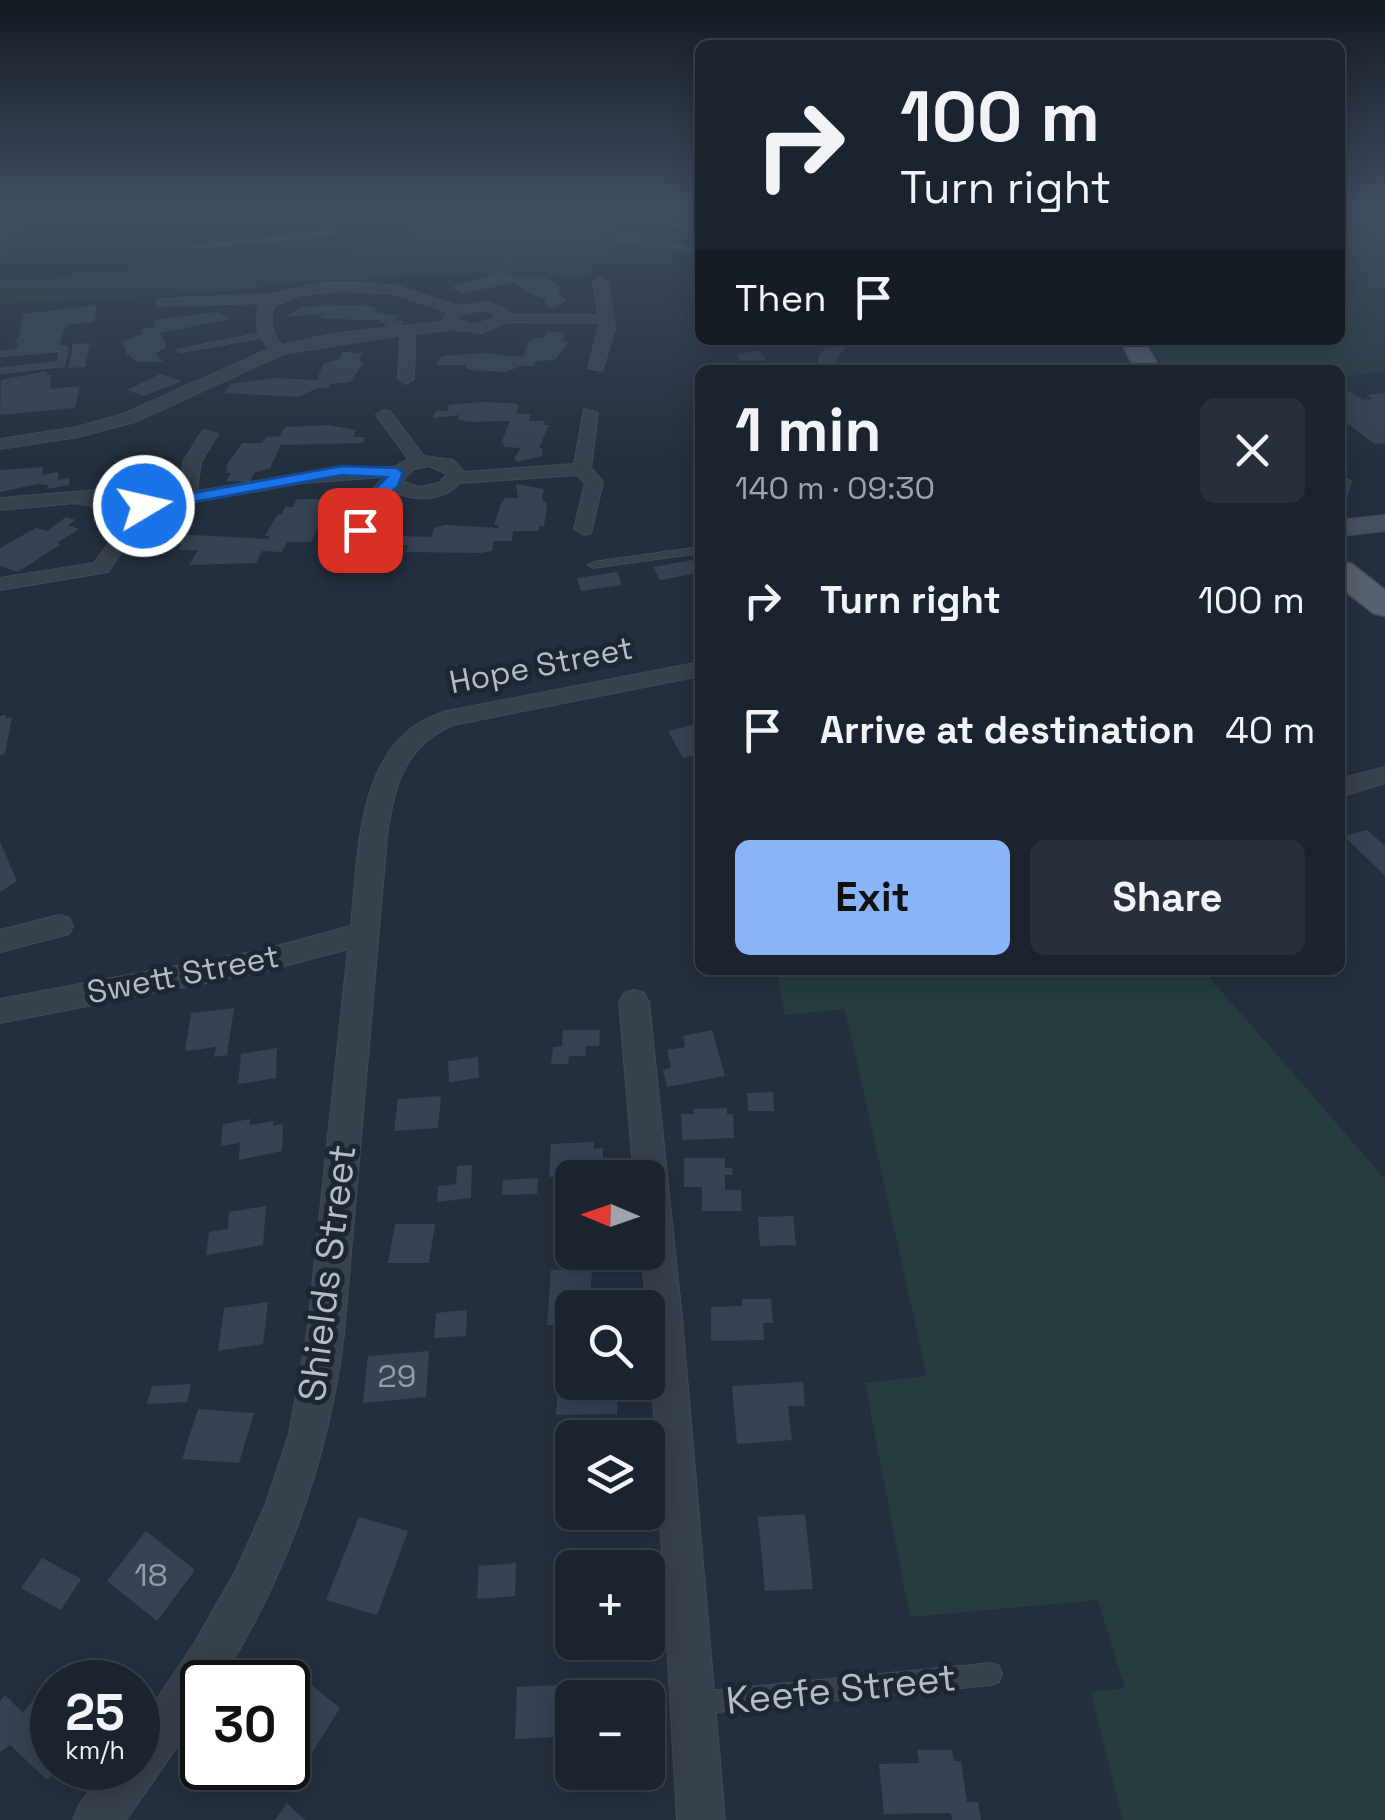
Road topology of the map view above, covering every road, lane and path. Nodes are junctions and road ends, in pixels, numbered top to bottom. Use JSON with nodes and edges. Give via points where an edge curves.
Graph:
{"nodes":[{"id":1,"x":295,"y":291,"type":"edge"},
{"id":2,"x":391,"y":291,"type":"edge"},
{"id":3,"x":602,"y":291,"type":"edge"},
{"id":4,"x":271,"y":298,"type":"junction"},
{"id":5,"x":162,"y":302,"type":"dead end"},
{"id":6,"x":455,"y":318,"type":"junction"},
{"id":7,"x":504,"y":318,"type":"junction"},
{"id":8,"x":608,"y":319,"type":"junction"},
{"id":9,"x":408,"y":332,"type":"junction"},
{"id":10,"x":266,"y":334,"type":"junction"},
{"id":11,"x":181,"y":350,"type":"dead end"},
{"id":12,"x":279,"y":350,"type":"junction"},
{"id":13,"x":0,"y":354,"type":"edge"},
{"id":14,"x":596,"y":368,"type":"dead end"},
{"id":15,"x":0,"y":371,"type":"edge"},
{"id":16,"x":406,"y":380,"type":"dead end"},
{"id":17,"x":590,"y":413,"type":"dead end"},
{"id":18,"x":384,"y":416,"type":"dead end"},
{"id":19,"x":208,"y":434,"type":"dead end"},
{"id":20,"x":0,"y":444,"type":"edge"},
{"id":21,"x":419,"y":462,"type":"junction"},
{"id":22,"x":582,"y":469,"type":"junction"},
{"id":23,"x":394,"y":478,"type":"junction"},
{"id":24,"x":455,"y":478,"type":"junction"},
{"id":25,"x":197,"y":493,"type":"junction"},
{"id":26,"x":82,"y":500,"type":"junction"},
{"id":27,"x":0,"y":504,"type":"edge"},
{"id":28,"x":144,"y":506,"type":"junction"},
{"id":29,"x":1385,"y":522,"type":"edge"},
{"id":30,"x":1345,"y":524,"type":"edge"},
{"id":31,"x":584,"y":529,"type":"dead end"},
{"id":32,"x":695,"y":551,"type":"edge"},
{"id":33,"x":350,"y":558,"type":"dead end"},
{"id":34,"x":592,"y":565,"type":"dead end"},
{"id":35,"x":1345,"y":576,"type":"edge"},
{"id":36,"x":0,"y":584,"type":"edge"},
{"id":37,"x":1385,"y":606,"type":"edge"},
{"id":38,"x":695,"y":670,"type":"edge"},
{"id":39,"x":402,"y":744,"type":"joint"},
{"id":40,"x":1385,"y":774,"type":"edge"},
{"id":41,"x":1345,"y":786,"type":"edge"},
{"id":42,"x":58,"y":926,"type":"dead end"},
{"id":43,"x":365,"y":932,"type":"junction"},
{"id":44,"x":0,"y":940,"type":"edge"},
{"id":45,"x":634,"y":1002,"type":"dead end"},
{"id":46,"x":0,"y":1011,"type":"edge"},
{"id":47,"x":991,"y":1674,"type":"dead end"},
{"id":48,"x":691,"y":1704,"type":"junction"},
{"id":49,"x":160,"y":1734,"type":"edge"},
{"id":50,"x":119,"y":1790,"type":"edge"},
{"id":51,"x":97,"y":1820,"type":"edge"},
{"id":52,"x":701,"y":1820,"type":"edge"}],
"edges":[{"from":1,"to":4,"type":"street"},
{"from":2,"to":6,"type":"street"},
{"from":3,"to":8,"type":"street"},
{"from":4,"to":5,"type":"street"},
{"from":4,"to":10,"type":"street","via":[[263,309]]},
{"from":6,"to":7,"type":"street","via":[[478,329]]},
{"from":6,"to":7,"type":"street","via":[[492,307]]},
{"from":6,"to":9,"type":"street"},
{"from":7,"to":8,"type":"street"},
{"from":8,"to":14,"type":"street"},
{"from":9,"to":12,"type":"street"},
{"from":9,"to":16,"type":"street"},
{"from":10,"to":11,"type":"lane"},
{"from":10,"to":12,"type":"street"},
{"from":12,"to":20,"type":"street","via":[[129,418]]},
{"from":13,"to":15,"type":"lane","via":[[64,348],[60,364]]},
{"from":17,"to":22,"type":"street"},
{"from":18,"to":21,"type":"street"},
{"from":19,"to":25,"type":"street","via":[[192,462]]},
{"from":21,"to":23,"type":"street"},
{"from":21,"to":24,"type":"street","via":[[446,464]]},
{"from":22,"to":24,"type":"street"},
{"from":22,"to":31,"type":"street","via":[[594,482]]},
{"from":23,"to":24,"type":"street","via":[[408,492],[425,493]]},
{"from":23,"to":25,"type":"street","via":[[342,471]]},
{"from":23,"to":33,"type":"street","via":[[370,501]]},
{"from":25,"to":26,"type":"street","via":[[146,490]]},
{"from":25,"to":28,"type":"street"},
{"from":26,"to":27,"type":"street"},
{"from":26,"to":28,"type":"street"},
{"from":28,"to":36,"type":"street","via":[[101,568]]},
{"from":29,"to":30,"type":"main road"},
{"from":32,"to":34,"type":"lane"},
{"from":35,"to":37,"type":"main road"},
{"from":38,"to":39,"type":"street","name":"Hope Street","via":[[470,713],[427,725]]},
{"from":39,"to":43,"type":"street","name":"Shields Street","via":[[376,820]]},
{"from":40,"to":41,"type":"street"},
{"from":42,"to":44,"type":"street"},
{"from":43,"to":46,"type":"street","name":"Swett Street","via":[[262,961]]},
{"from":43,"to":49,"type":"street","name":"Shields Street","via":[[330,1302],[300,1465],[232,1622]]},
{"from":45,"to":48,"type":"street"},
{"from":47,"to":48,"type":"lane","name":"Keefe Street"},
{"from":48,"to":52,"type":"street"},
{"from":50,"to":51,"type":"street","name":"Shields Street"}]}
